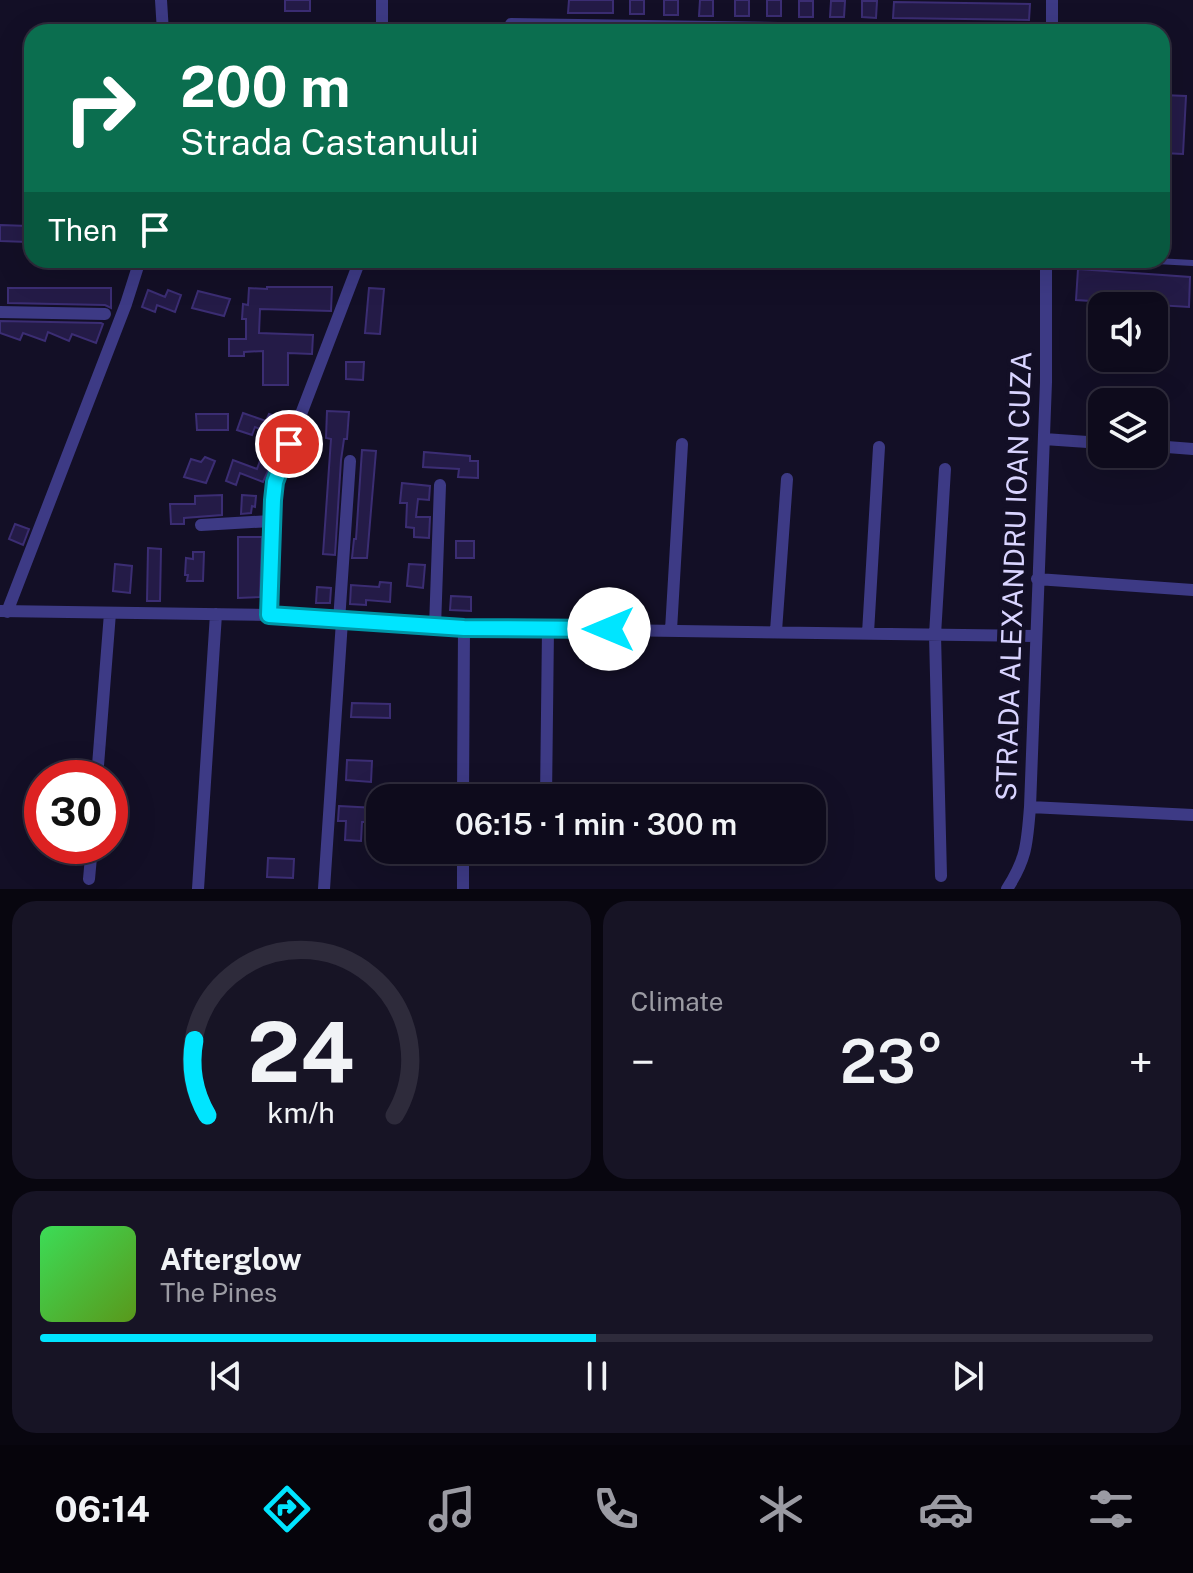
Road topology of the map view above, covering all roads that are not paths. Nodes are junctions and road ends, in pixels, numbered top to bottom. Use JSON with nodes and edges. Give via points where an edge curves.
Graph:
{"nodes":[{"id":1,"x":161,"y":0,"type":"edge"},
{"id":2,"x":382,"y":0,"type":"edge"},
{"id":3,"x":1052,"y":0,"type":"edge"},
{"id":4,"x":162,"y":24,"type":"edge"},
{"id":5,"x":382,"y":24,"type":"edge"},
{"id":6,"x":1052,"y":24,"type":"edge"},
{"id":7,"x":1170,"y":262,"type":"edge"},
{"id":8,"x":1193,"y":263,"type":"edge"},
{"id":9,"x":137,"y":268,"type":"edge"},
{"id":10,"x":357,"y":268,"type":"edge"},
{"id":11,"x":1046,"y":268,"type":"edge"},
{"id":12,"x":0,"y":312,"type":"edge"},
{"id":13,"x":105,"y":314,"type":"dead end"},
{"id":14,"x":1044,"y":439,"type":"junction"},
{"id":15,"x":1088,"y":442,"type":"edge"},
{"id":16,"x":682,"y":444,"type":"dead end"},
{"id":17,"x":879,"y":447,"type":"dead end"},
{"id":18,"x":1168,"y":447,"type":"edge"},
{"id":19,"x":1193,"y":449,"type":"edge"},
{"id":20,"x":350,"y":461,"type":"dead end"},
{"id":21,"x":945,"y":469,"type":"dead end"},
{"id":22,"x":787,"y":479,"type":"dead end"},
{"id":23,"x":440,"y":485,"type":"dead end"},
{"id":24,"x":271,"y":521,"type":"junction"},
{"id":25,"x":201,"y":525,"type":"dead end"},
{"id":26,"x":1037,"y":579,"type":"junction"},
{"id":27,"x":1193,"y":590,"type":"edge"},
{"id":28,"x":3,"y":612,"type":"edge"},
{"id":29,"x":110,"y":613,"type":"junction"},
{"id":30,"x":216,"y":614,"type":"junction"},
{"id":31,"x":269,"y":615,"type":"junction"},
{"id":32,"x":341,"y":621,"type":"junction"},
{"id":33,"x":435,"y":627,"type":"junction"},
{"id":34,"x":464,"y":628,"type":"junction"},
{"id":35,"x":548,"y":629,"type":"junction"},
{"id":36,"x":671,"y":630,"type":"junction"},
{"id":37,"x":776,"y":631,"type":"junction"},
{"id":38,"x":868,"y":633,"type":"junction"},
{"id":39,"x":935,"y":635,"type":"junction"},
{"id":40,"x":1034,"y":636,"type":"junction"},
{"id":41,"x":98,"y":760,"type":"edge"},
{"id":42,"x":463,"y":784,"type":"edge"},
{"id":43,"x":546,"y":784,"type":"edge"},
{"id":44,"x":1030,"y":807,"type":"junction"},
{"id":45,"x":1193,"y":815,"type":"edge"},
{"id":46,"x":90,"y":864,"type":"edge"},
{"id":47,"x":463,"y":864,"type":"edge"},
{"id":48,"x":941,"y":876,"type":"dead end"},
{"id":49,"x":89,"y":879,"type":"dead end"},
{"id":50,"x":198,"y":889,"type":"edge"},
{"id":51,"x":324,"y":889,"type":"edge"},
{"id":52,"x":463,"y":889,"type":"edge"},
{"id":53,"x":1007,"y":889,"type":"edge"}],
"edges":[{"from":1,"to":4,"type":"street"},
{"from":2,"to":5,"type":"street"},
{"from":3,"to":6,"type":"street"},
{"from":7,"to":8,"type":"lane"},
{"from":9,"to":28,"type":"street"},
{"from":10,"to":24,"type":"street","via":[[275,482]]},
{"from":11,"to":14,"type":"street","name":"STRADA ALEXANDRU IOAN CUZA"},
{"from":12,"to":13,"type":"street"},
{"from":14,"to":15,"type":"street"},
{"from":14,"to":26,"type":"street","name":"STRADA ALEXANDRU IOAN CUZA"},
{"from":16,"to":36,"type":"street"},
{"from":17,"to":38,"type":"street"},
{"from":18,"to":19,"type":"street"},
{"from":20,"to":32,"type":"street"},
{"from":21,"to":39,"type":"street"},
{"from":22,"to":37,"type":"street"},
{"from":23,"to":33,"type":"street"},
{"from":24,"to":25,"type":"street"},
{"from":24,"to":31,"type":"street"},
{"from":26,"to":27,"type":"street"},
{"from":26,"to":40,"type":"street","name":"STRADA ALEXANDRU IOAN CUZA"},
{"from":28,"to":29,"type":"street"},
{"from":29,"to":30,"type":"street"},
{"from":29,"to":41,"type":"street"},
{"from":30,"to":31,"type":"street"},
{"from":30,"to":50,"type":"street"},
{"from":31,"to":32,"type":"street"},
{"from":32,"to":33,"type":"street"},
{"from":32,"to":51,"type":"street"},
{"from":33,"to":34,"type":"street"},
{"from":34,"to":35,"type":"street"},
{"from":34,"to":42,"type":"street"},
{"from":35,"to":36,"type":"street"},
{"from":35,"to":43,"type":"street"},
{"from":36,"to":37,"type":"street"},
{"from":37,"to":38,"type":"street"},
{"from":38,"to":39,"type":"street"},
{"from":39,"to":40,"type":"street"},
{"from":39,"to":48,"type":"street"},
{"from":40,"to":44,"type":"street","name":"STRADA ALEXANDRU IOAN CUZA"},
{"from":44,"to":45,"type":"street"},
{"from":44,"to":53,"type":"street","name":"STRADA ALEXANDRU IOAN CUZA","via":[[1026,853]]},
{"from":46,"to":49,"type":"street"},
{"from":47,"to":52,"type":"street"}]}
